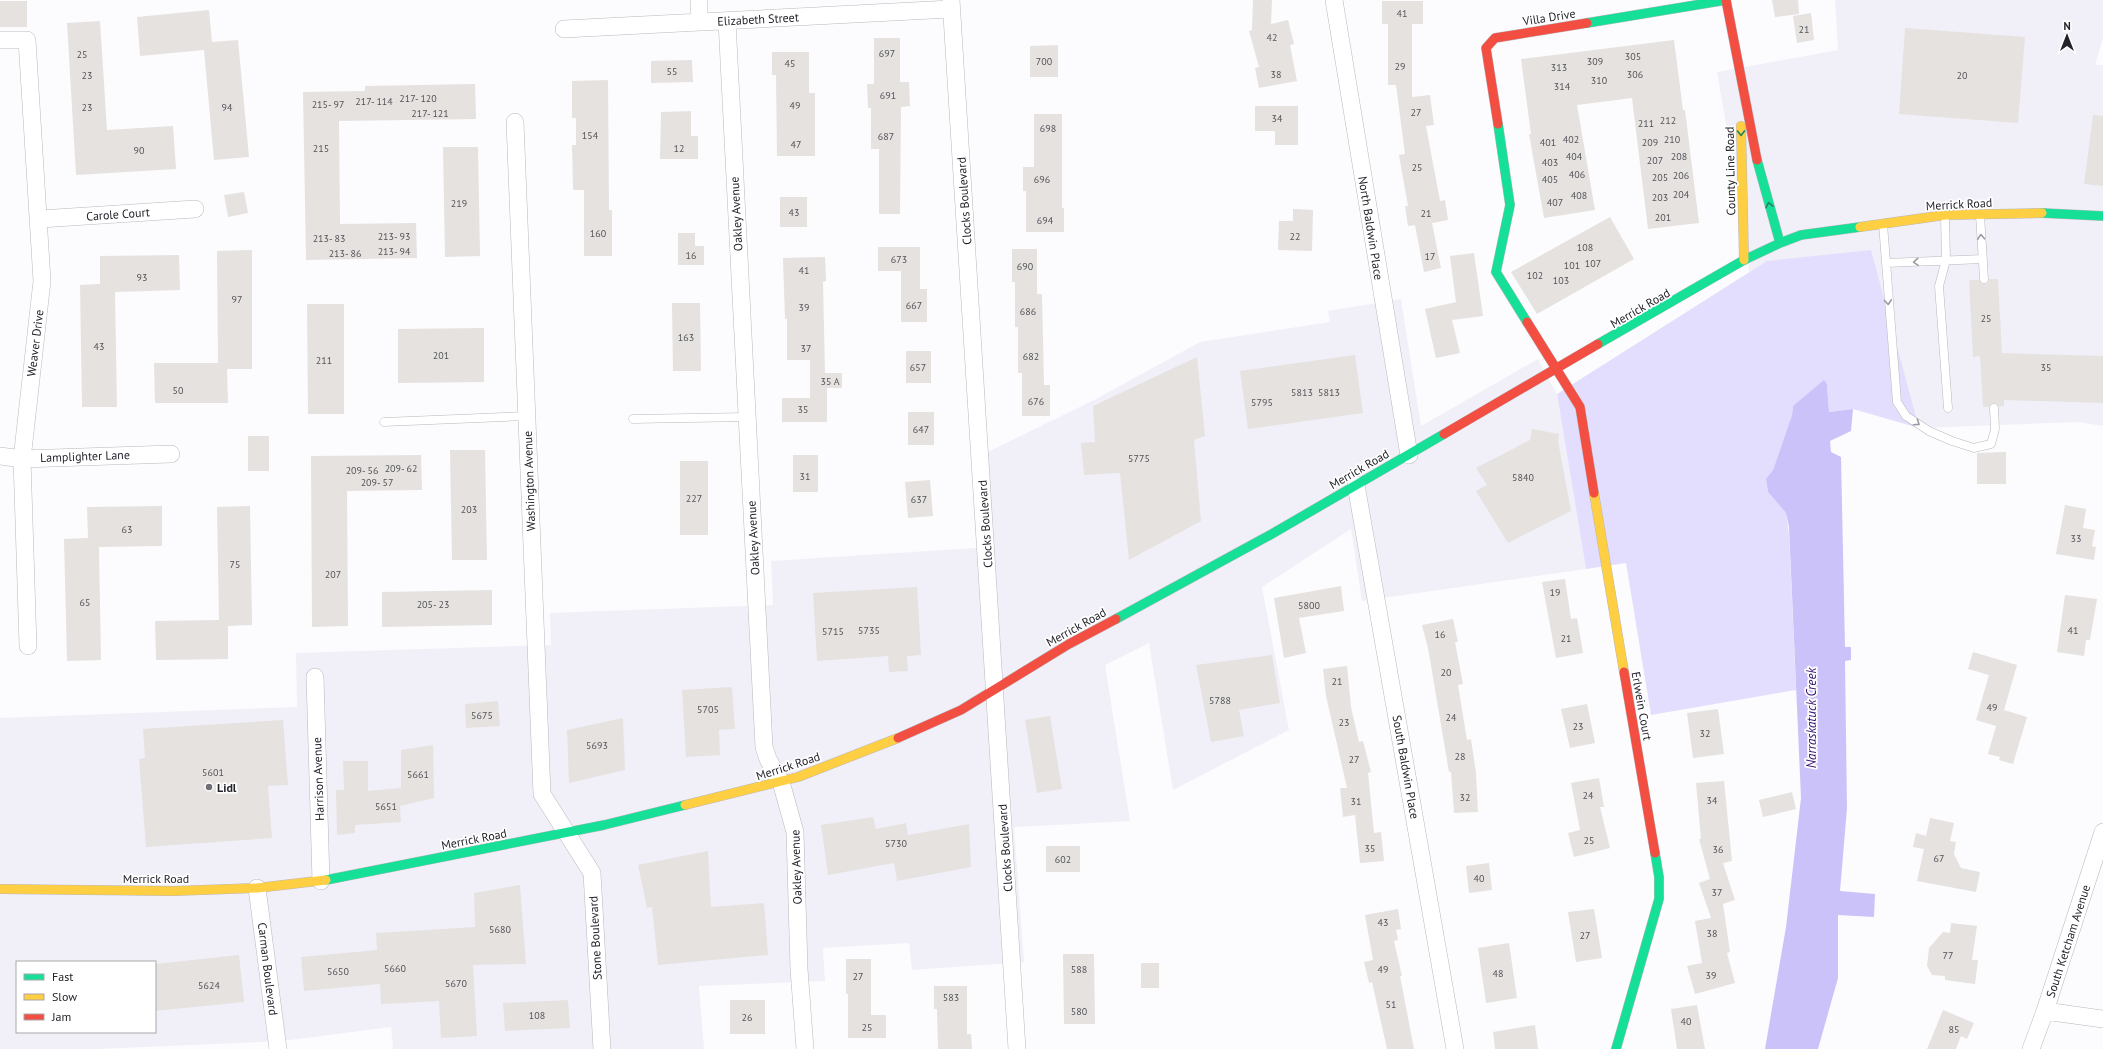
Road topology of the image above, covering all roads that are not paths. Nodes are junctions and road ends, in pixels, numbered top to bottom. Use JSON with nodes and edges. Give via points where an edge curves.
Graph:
{"nodes":[{"id":1,"x":699,"y":0,"type":"edge"},
{"id":2,"x":1334,"y":0,"type":"edge"},
{"id":3,"x":1726,"y":0,"type":"edge"},
{"id":4,"x":951,"y":4,"type":"edge"},
{"id":5,"x":728,"y":21,"type":"junction"},
{"id":6,"x":699,"y":22,"type":"junction"},
{"id":7,"x":564,"y":29,"type":"dead end"},
{"id":8,"x":0,"y":40,"type":"edge"},
{"id":9,"x":1740,"y":80,"type":"junction"},
{"id":10,"x":515,"y":122,"type":"dead end"},
{"id":11,"x":195,"y":209,"type":"dead end"},
{"id":12,"x":1980,"y":214,"type":"junction"},
{"id":13,"x":1945,"y":215,"type":"junction"},
{"id":14,"x":2103,"y":216,"type":"edge"},
{"id":15,"x":40,"y":219,"type":"junction"},
{"id":16,"x":1883,"y":223,"type":"junction"},
{"id":17,"x":1780,"y":243,"type":"junction"},
{"id":18,"x":1982,"y":259,"type":"junction"},
{"id":19,"x":1744,"y":260,"type":"junction"},
{"id":20,"x":1946,"y":260,"type":"junction"},
{"id":21,"x":1886,"y":263,"type":"junction"},
{"id":22,"x":1984,"y":279,"type":"dead end"},
{"id":23,"x":1556,"y":371,"type":"junction"},
{"id":24,"x":1948,"y":408,"type":"dead end"},
{"id":25,"x":1994,"y":408,"type":"dead end"},
{"id":26,"x":526,"y":416,"type":"junction"},
{"id":27,"x":746,"y":417,"type":"junction"},
{"id":28,"x":632,"y":419,"type":"dead end"},
{"id":29,"x":384,"y":422,"type":"dead end"},
{"id":30,"x":171,"y":454,"type":"dead end"},
{"id":31,"x":1408,"y":455,"type":"junction"},
{"id":32,"x":0,"y":456,"type":"edge"},
{"id":33,"x":22,"y":459,"type":"junction"},
{"id":34,"x":1356,"y":485,"type":"junction"},
{"id":35,"x":28,"y":646,"type":"dead end"},
{"id":36,"x":314,"y":676,"type":"dead end"},
{"id":37,"x":995,"y":690,"type":"junction"},
{"id":38,"x":781,"y":782,"type":"junction"},
{"id":39,"x":2103,"y":832,"type":"edge"},
{"id":40,"x":567,"y":833,"type":"junction"},
{"id":41,"x":321,"y":881,"type":"junction"},
{"id":42,"x":257,"y":888,"type":"junction"},
{"id":43,"x":0,"y":889,"type":"edge"},
{"id":44,"x":2045,"y":1011,"type":"junction"},
{"id":45,"x":2103,"y":1019,"type":"edge"},
{"id":46,"x":278,"y":1049,"type":"edge"},
{"id":47,"x":602,"y":1049,"type":"edge"},
{"id":48,"x":805,"y":1049,"type":"edge"},
{"id":49,"x":1017,"y":1049,"type":"edge"},
{"id":50,"x":1455,"y":1049,"type":"edge"},
{"id":51,"x":1616,"y":1049,"type":"edge"},
{"id":52,"x":2031,"y":1049,"type":"edge"}],
"edges":[{"from":1,"to":6,"type":"street"},
{"from":2,"to":31,"type":"street","name":"North Baldwin Place"},
{"from":3,"to":9,"type":"main road","name":"County Line Road"},
{"from":3,"to":23,"type":"main road","name":"Villa Drive","via":[[1495,38],[1486,48],[1510,205],[1496,272]]},
{"from":4,"to":5,"type":"street","name":"Elizabeth Street"},
{"from":4,"to":37,"type":"street","name":"Clocks Boulevard"},
{"from":5,"to":6,"type":"street","name":"Elizabeth Street"},
{"from":5,"to":27,"type":"street","name":"Oakley Avenue"},
{"from":6,"to":7,"type":"street","name":"Elizabeth Street"},
{"from":8,"to":15,"type":"street","name":"Weaver Drive","via":[[27,40]]},
{"from":17,"to":9,"type":"main road","name":"County Line Road","one_way":true,"via":[[1772,220]]},
{"from":9,"to":19,"type":"main road","name":"County Line Road","one_way":true},
{"from":10,"to":26,"type":"street","name":"Washington Avenue"},
{"from":11,"to":15,"type":"street","name":"Carole Court"},
{"from":12,"to":13,"type":"main road","name":"Merrick Road"},
{"from":12,"to":14,"type":"main road","name":"Merrick Road","via":[[2054,213]]},
{"from":18,"to":12,"type":"lane","one_way":true},
{"from":13,"to":16,"type":"main road","name":"Merrick Road"},
{"from":13,"to":20,"type":"lane"},
{"from":15,"to":33,"type":"street","name":"Weaver Drive","via":[[42,280]]},
{"from":16,"to":17,"type":"main road","name":"Merrick Road","via":[[1801,235]]},
{"from":16,"to":21,"type":"lane"},
{"from":17,"to":19,"type":"main road","name":"Merrick Road"},
{"from":18,"to":20,"type":"lane"},
{"from":18,"to":22,"type":"lane"},
{"from":19,"to":23,"type":"main road","name":"Merrick Road"},
{"from":20,"to":21,"type":"lane","one_way":true},
{"from":20,"to":24,"type":"lane","via":[[1939,286]]},
{"from":21,"to":25,"type":"lane","one_way":true,"via":[[1894,386],[1897,402],[1906,416],[1929,431],[1974,448],[1991,444],[1995,429]]},
{"from":23,"to":31,"type":"main road","name":"Merrick Road"},
{"from":23,"to":51,"type":"main road","name":"Erlwein Court","via":[[1580,407],[1659,877],[1659,900]]},
{"from":26,"to":29,"type":"lane"},
{"from":26,"to":40,"type":"street","name":"Washington Avenue","via":[[542,794]]},
{"from":27,"to":28,"type":"lane"},
{"from":27,"to":38,"type":"street","name":"Oakley Avenue","via":[[764,747]]},
{"from":30,"to":33,"type":"street","name":"Lamplighter Lane"},
{"from":31,"to":34,"type":"main road","name":"Merrick Road"},
{"from":32,"to":33,"type":"street","name":"Lamplighter Lane"},
{"from":33,"to":35,"type":"street","name":"Weaver Drive"},
{"from":34,"to":37,"type":"main road","name":"Merrick Road","via":[[1070,644]]},
{"from":34,"to":50,"type":"street","name":"South Baldwin Place"},
{"from":36,"to":41,"type":"street","name":"Harrison Avenue"},
{"from":37,"to":38,"type":"main road","name":"Merrick Road","via":[[961,710],[884,744]]},
{"from":37,"to":49,"type":"street","name":"Clocks Boulevard"},
{"from":38,"to":40,"type":"main road","name":"Merrick Road"},
{"from":38,"to":48,"type":"street","name":"Oakley Avenue","via":[[795,832],[799,969]]},
{"from":39,"to":44,"type":"street","name":"South Ketcham Avenue"},
{"from":40,"to":41,"type":"main road","name":"Merrick Road"},
{"from":40,"to":47,"type":"street","name":"Stone Boulevard","via":[[592,873]]},
{"from":41,"to":42,"type":"main road","name":"Merrick Road"},
{"from":42,"to":43,"type":"main road","name":"Merrick Road","via":[[174,891]]},
{"from":42,"to":46,"type":"street","name":"Carman Boulevard"},
{"from":44,"to":45,"type":"street"},
{"from":44,"to":52,"type":"street","name":"South Ketcham Avenue"}]}
